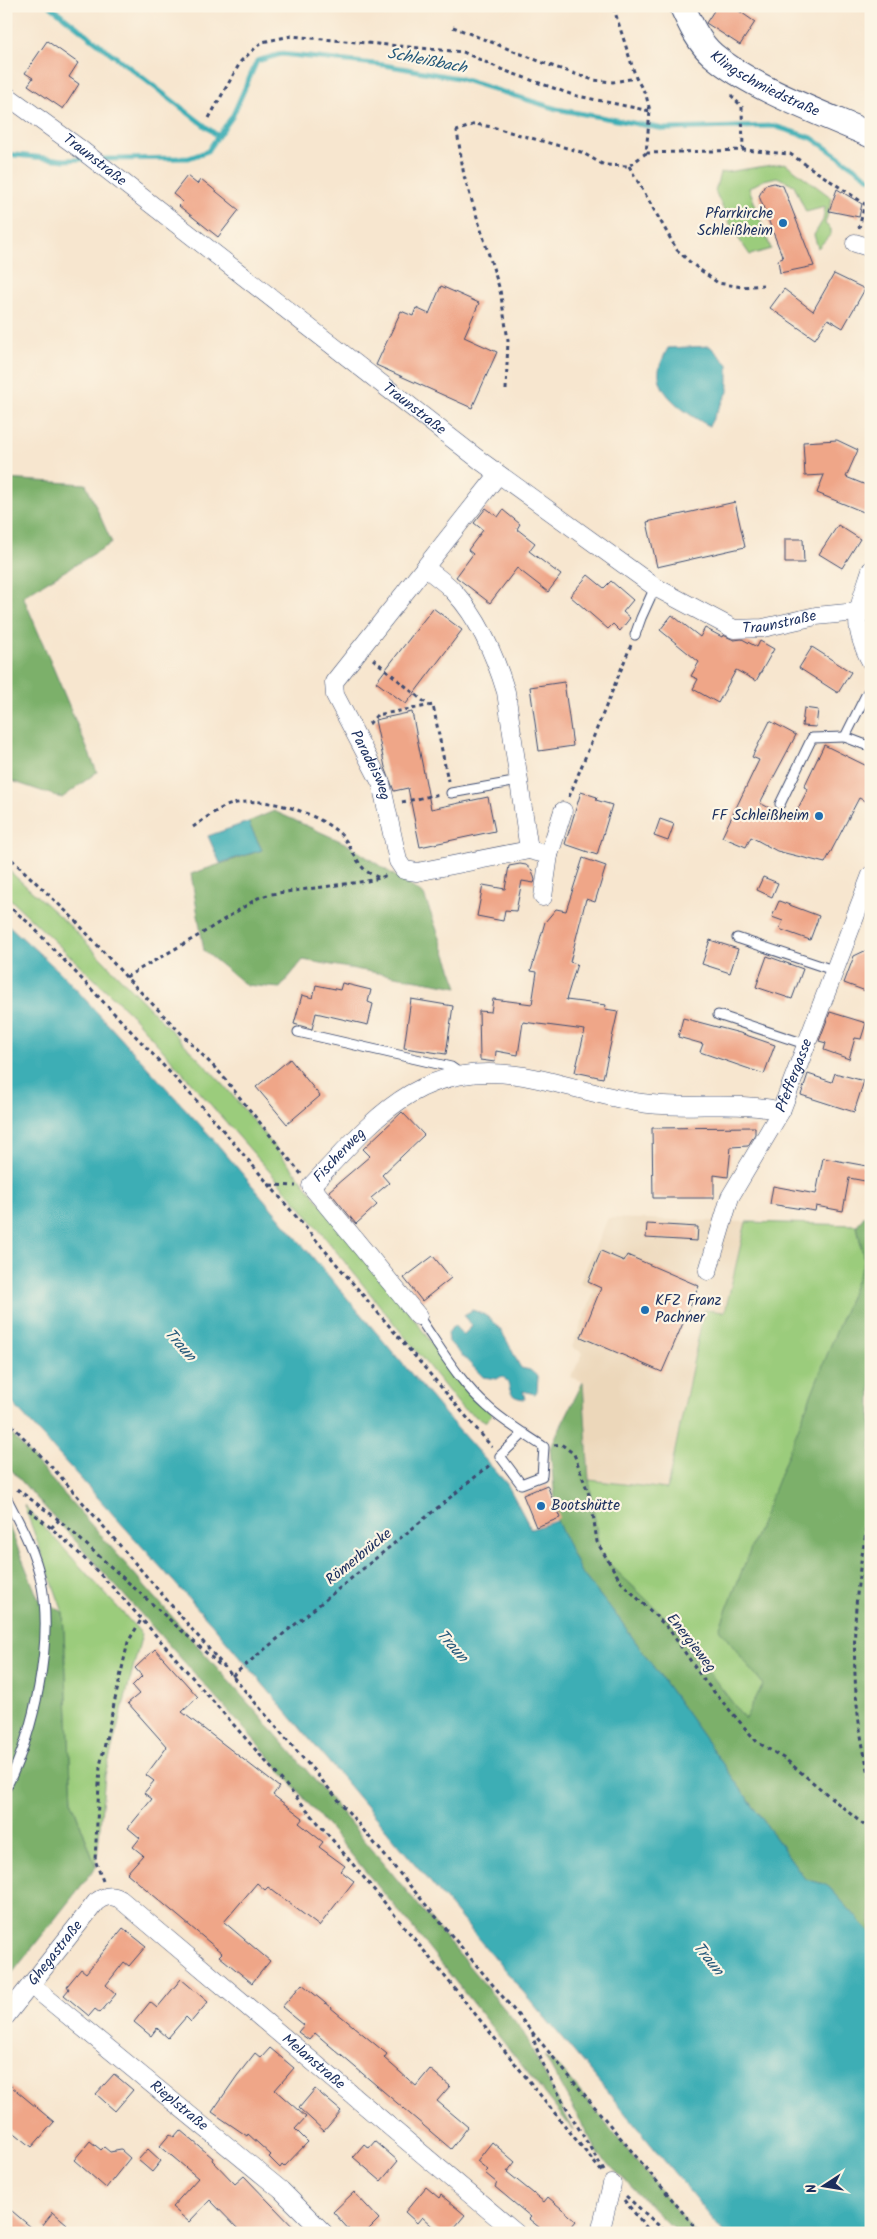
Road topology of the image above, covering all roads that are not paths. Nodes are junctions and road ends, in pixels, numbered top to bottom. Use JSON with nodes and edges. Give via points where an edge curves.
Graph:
{"nodes":[{"id":1,"x":682,"y":6,"type":"edge"},
{"id":2,"x":6,"y":95,"type":"edge"},
{"id":3,"x":871,"y":135,"type":"edge"},
{"id":4,"x":498,"y":475,"type":"junction"},
{"id":5,"x":426,"y":568,"type":"junction"},
{"id":6,"x":871,"y":570,"type":"edge"},
{"id":7,"x":655,"y":587,"type":"junction"},
{"id":8,"x":857,"y":612,"type":"junction"},
{"id":9,"x":636,"y":635,"type":"road end"},
{"id":10,"x":871,"y":662,"type":"edge"},
{"id":11,"x":871,"y":689,"type":"edge"},
{"id":12,"x":845,"y":737,"type":"junction"},
{"id":13,"x":871,"y":747,"type":"edge"},
{"id":14,"x":519,"y":781,"type":"junction"},
{"id":15,"x":451,"y":794,"type":"road end"},
{"id":16,"x":780,"y":804,"type":"dead end"},
{"id":17,"x":563,"y":811,"type":"road end"},
{"id":18,"x":529,"y":850,"type":"junction"},
{"id":19,"x":550,"y":856,"type":"junction"},
{"id":20,"x":871,"y":875,"type":"edge"},
{"id":21,"x":543,"y":897,"type":"dead end"},
{"id":22,"x":736,"y":938,"type":"dead end"},
{"id":23,"x":833,"y":970,"type":"junction"},
{"id":24,"x":718,"y":1014,"type":"dead end"},
{"id":25,"x":298,"y":1032,"type":"dead end"},
{"id":26,"x":805,"y":1044,"type":"junction"},
{"id":27,"x":461,"y":1074,"type":"junction"},
{"id":28,"x":781,"y":1111,"type":"junction"},
{"id":29,"x":708,"y":1271,"type":"dead end"},
{"id":30,"x":418,"y":1316,"type":"joint"},
{"id":31,"x":524,"y":1433,"type":"junction"},
{"id":32,"x":6,"y":1497,"type":"edge"},
{"id":33,"x":6,"y":1788,"type":"edge"},
{"id":34,"x":108,"y":1896,"type":"joint"},
{"id":35,"x":31,"y":1985,"type":"junction"},
{"id":36,"x":6,"y":2016,"type":"edge"},
{"id":37,"x":612,"y":2184,"type":"road end"},
{"id":38,"x":324,"y":2233,"type":"edge"},
{"id":39,"x":516,"y":2233,"type":"edge"},
{"id":40,"x":600,"y":2233,"type":"edge"}],
"edges":[{"from":1,"to":3,"type":"main road","name":"Klingschmiedstraße","via":[[700,41],[731,68]]},
{"from":2,"to":4,"type":"street","name":"Traunstraße","via":[[79,148]]},
{"from":4,"to":5,"type":"street","name":"Paradeisweg"},
{"from":4,"to":7,"type":"street","name":"Traunstraße"},
{"from":5,"to":14,"type":"street","via":[[461,600],[491,649],[506,692]]},
{"from":5,"to":18,"type":"street","name":"Paradeisweg","via":[[334,682],[335,695],[380,783],[398,861],[404,870],[417,872]]},
{"from":6,"to":8,"type":"street"},
{"from":7,"to":8,"type":"street","name":"Traunstraße","via":[[734,629],[763,628],[816,616]]},
{"from":7,"to":9,"type":"lane","via":[[640,618]]},
{"from":8,"to":10,"type":"street","via":[[859,637]]},
{"from":11,"to":12,"type":"lane"},
{"from":12,"to":13,"type":"lane"},
{"from":12,"to":16,"type":"lane","via":[[812,738]]},
{"from":14,"to":15,"type":"lane"},
{"from":14,"to":18,"type":"street"},
{"from":17,"to":19,"type":"street"},
{"from":18,"to":19,"type":"street"},
{"from":19,"to":21,"type":"street"},
{"from":20,"to":23,"type":"street","name":"Pfeffergasse"},
{"from":22,"to":23,"type":"lane"},
{"from":23,"to":26,"type":"street","name":"Pfeffergasse"},
{"from":24,"to":26,"type":"lane"},
{"from":25,"to":27,"type":"lane","name":"Fischerweg","via":[[450,1067]]},
{"from":26,"to":28,"type":"street","name":"Pfeffergasse"},
{"from":27,"to":28,"type":"street","name":"Fischerweg","via":[[522,1076],[659,1106],[756,1107]]},
{"from":27,"to":30,"type":"street","name":"Fischerweg","via":[[432,1082],[396,1102],[311,1186]]},
{"from":28,"to":29,"type":"street","name":"Pfeffergasse","via":[[730,1197]]},
{"from":30,"to":31,"type":"lane","via":[[460,1375],[488,1407]]},
{"from":31,"to":31,"type":"lane","via":[[500,1456],[521,1484],[542,1476],[544,1447]]},
{"from":32,"to":33,"type":"lane","via":[[30,1543],[42,1581],[44,1604],[44,1637],[36,1703],[18,1764]]},
{"from":34,"to":35,"type":"street","name":"Ghegastraße","via":[[96,1902]]},
{"from":34,"to":39,"type":"street","name":"Melanstraße","via":[[120,1899]]},
{"from":35,"to":36,"type":"street","name":"Ghegastraße"},
{"from":35,"to":38,"type":"street","name":"Rieplstraße","via":[[281,2190]]},
{"from":37,"to":40,"type":"street"}]}
